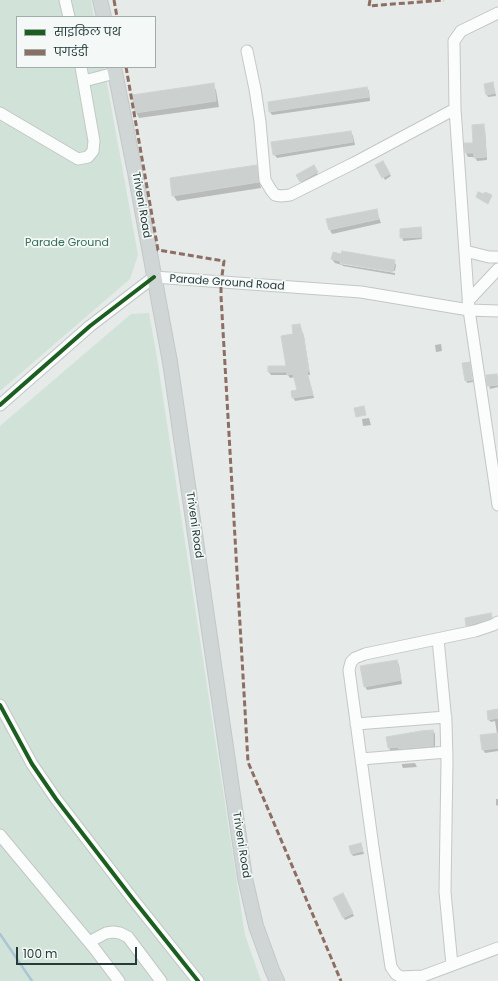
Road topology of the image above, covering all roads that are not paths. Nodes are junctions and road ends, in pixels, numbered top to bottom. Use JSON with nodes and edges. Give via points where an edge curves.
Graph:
{"nodes":[{"id":1,"x":65,"y":0,"type":"edge"},
{"id":2,"x":100,"y":0,"type":"edge"},
{"id":3,"x":498,"y":13,"type":"edge"},
{"id":4,"x":69,"y":16,"type":"edge"},
{"id":5,"x":104,"y":16,"type":"edge"},
{"id":6,"x":247,"y":51,"type":"dead end"},
{"id":7,"x":81,"y":68,"type":"edge"},
{"id":8,"x":114,"y":70,"type":"edge"},
{"id":9,"x":84,"y":81,"type":"junction"},
{"id":10,"x":455,"y":109,"type":"junction"},
{"id":11,"x":0,"y":113,"type":"edge"},
{"id":12,"x":465,"y":251,"type":"junction"},
{"id":13,"x":498,"y":257,"type":"edge"},
{"id":14,"x":498,"y":269,"type":"edge"},
{"id":15,"x":154,"y":277,"type":"junction"},
{"id":16,"x":468,"y":305,"type":"junction"},
{"id":17,"x":498,"y":311,"type":"edge"},
{"id":18,"x":0,"y":405,"type":"edge"},
{"id":19,"x":498,"y":505,"type":"edge"},
{"id":20,"x":498,"y":622,"type":"edge"},
{"id":21,"x":438,"y":639,"type":"junction"},
{"id":22,"x":0,"y":705,"type":"edge"},
{"id":23,"x":446,"y":718,"type":"junction"},
{"id":24,"x":356,"y":724,"type":"junction"},
{"id":25,"x":447,"y":752,"type":"junction"},
{"id":26,"x":361,"y":759,"type":"junction"},
{"id":27,"x":0,"y":835,"type":"edge"},
{"id":28,"x":89,"y":942,"type":"junction"},
{"id":29,"x":498,"y":948,"type":"edge"},
{"id":30,"x":452,"y":965,"type":"junction"},
{"id":31,"x":119,"y":981,"type":"edge"},
{"id":32,"x":161,"y":981,"type":"edge"},
{"id":33,"x":198,"y":981,"type":"edge"},
{"id":34,"x":277,"y":981,"type":"edge"}],
"edges":[{"from":1,"to":4,"type":"street"},
{"from":2,"to":5,"type":"main road"},
{"from":3,"to":10,"type":"street","via":[[461,31],[454,41]]},
{"from":6,"to":10,"type":"street","via":[[259,115],[265,180],[270,190],[282,196],[290,195],[354,163]]},
{"from":7,"to":9,"type":"street"},
{"from":8,"to":9,"type":"street"},
{"from":8,"to":15,"type":"main road","name":"Triveni Road"},
{"from":9,"to":11,"type":"street","via":[[94,141],[93,151],[88,157],[78,160]]},
{"from":10,"to":12,"type":"street"},
{"from":12,"to":13,"type":"street"},
{"from":12,"to":16,"type":"street"},
{"from":14,"to":16,"type":"street"},
{"from":15,"to":16,"type":"street","name":"Parade Ground Road","via":[[361,292]]},
{"from":15,"to":18,"type":"street","name":"Parade Ground Road","via":[[90,326]]},
{"from":15,"to":34,"type":"main road","name":"Triveni Road","via":[[170,362],[245,878],[256,926]]},
{"from":16,"to":17,"type":"street","name":"Parade Ground Road"},
{"from":16,"to":19,"type":"street"},
{"from":20,"to":21,"type":"street","via":[[493,626]]},
{"from":21,"to":23,"type":"street"},
{"from":21,"to":24,"type":"street","via":[[365,654],[351,662],[349,670]]},
{"from":22,"to":33,"type":"street","via":[[32,764],[56,799]]},
{"from":23,"to":24,"type":"street"},
{"from":23,"to":25,"type":"street"},
{"from":24,"to":26,"type":"street"},
{"from":25,"to":26,"type":"street"},
{"from":25,"to":30,"type":"street","via":[[445,892]]},
{"from":26,"to":30,"type":"street","via":[[391,967],[396,974],[407,977],[423,976]]},
{"from":27,"to":28,"type":"street"},
{"from":28,"to":31,"type":"street"},
{"from":28,"to":32,"type":"street","via":[[113,932],[128,937]]},
{"from":29,"to":30,"type":"street"}]}
